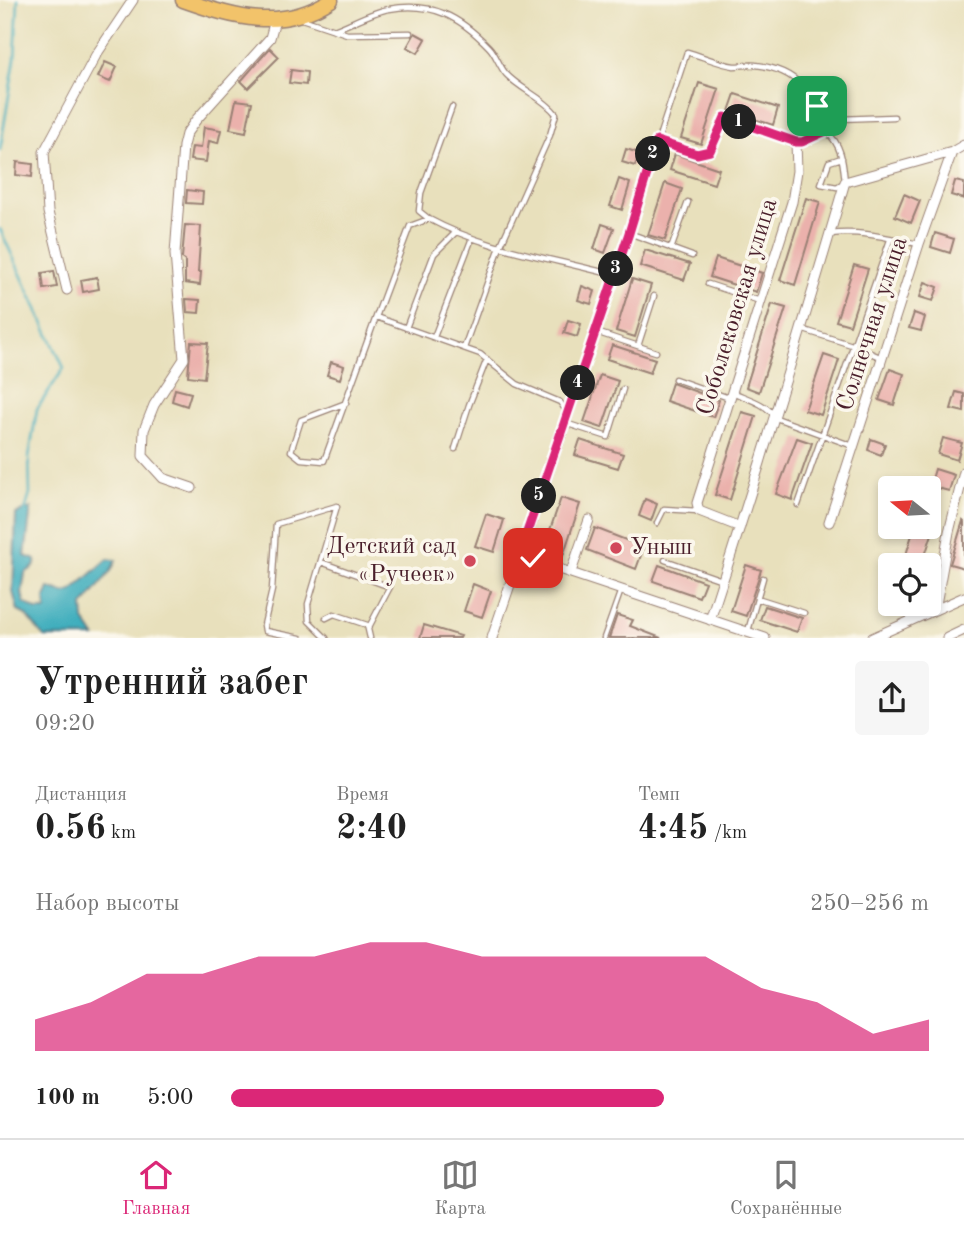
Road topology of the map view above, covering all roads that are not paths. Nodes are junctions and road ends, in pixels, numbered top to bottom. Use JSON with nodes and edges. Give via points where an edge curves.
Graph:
{"nodes":[{"id":1,"x":133,"y":0,"type":"edge"},
{"id":2,"x":183,"y":0,"type":"edge"},
{"id":3,"x":331,"y":0,"type":"edge"},
{"id":4,"x":298,"y":17,"type":"junction"},
{"id":5,"x":275,"y":20,"type":"junction"},
{"id":6,"x":334,"y":30,"type":"junction"},
{"id":7,"x":410,"y":33,"type":"dead end"},
{"id":8,"x":452,"y":107,"type":"dead end"},
{"id":9,"x":894,"y":117,"type":"dead end"},
{"id":10,"x":825,"y":129,"type":"junction"},
{"id":11,"x":657,"y":141,"type":"junction"},
{"id":12,"x":796,"y":142,"type":"junction"},
{"id":13,"x":964,"y":145,"type":"edge"},
{"id":14,"x":952,"y":152,"type":"junction"},
{"id":15,"x":842,"y":158,"type":"junction"},
{"id":16,"x":845,"y":182,"type":"junction"},
{"id":17,"x":688,"y":202,"type":"dead end"},
{"id":18,"x":429,"y":219,"type":"junction"},
{"id":19,"x":456,"y":232,"type":"junction"},
{"id":20,"x":629,"y":233,"type":"junction"},
{"id":21,"x":830,"y":234,"type":"junction"},
{"id":22,"x":472,"y":238,"type":"junction"},
{"id":23,"x":890,"y":240,"type":"junction"},
{"id":24,"x":919,"y":244,"type":"junction"},
{"id":25,"x":500,"y":247,"type":"junction"},
{"id":26,"x":671,"y":249,"type":"junction"},
{"id":27,"x":692,"y":256,"type":"dead end"},
{"id":28,"x":614,"y":275,"type":"junction"},
{"id":29,"x":708,"y":284,"type":"dead end"},
{"id":30,"x":67,"y":290,"type":"dead end"},
{"id":31,"x":654,"y":296,"type":"dead end"},
{"id":32,"x":760,"y":301,"type":"junction"},
{"id":33,"x":376,"y":317,"type":"junction"},
{"id":34,"x":406,"y":328,"type":"junction"},
{"id":35,"x":800,"y":328,"type":"junction"},
{"id":36,"x":595,"y":332,"type":"junction"},
{"id":37,"x":434,"y":337,"type":"junction"},
{"id":38,"x":852,"y":345,"type":"junction"},
{"id":39,"x":638,"y":346,"type":"junction"},
{"id":40,"x":464,"y":348,"type":"junction"},
{"id":41,"x":656,"y":352,"type":"dead end"},
{"id":42,"x":883,"y":358,"type":"junction"},
{"id":43,"x":487,"y":359,"type":"junction"},
{"id":44,"x":676,"y":379,"type":"dead end"},
{"id":45,"x":623,"y":389,"type":"dead end"},
{"id":46,"x":731,"y":395,"type":"junction"},
{"id":47,"x":346,"y":402,"type":"junction"},
{"id":48,"x":568,"y":413,"type":"junction"},
{"id":49,"x":776,"y":418,"type":"junction"},
{"id":50,"x":564,"y":423,"type":"junction"},
{"id":51,"x":821,"y":435,"type":"junction"},
{"id":52,"x":854,"y":446,"type":"junction"},
{"id":53,"x":455,"y":449,"type":"dead end"},
{"id":54,"x":964,"y":472,"type":"edge"},
{"id":55,"x":192,"y":488,"type":"dead end"},
{"id":56,"x":798,"y":505,"type":"dead end"},
{"id":57,"x":960,"y":508,"type":"edge"},
{"id":58,"x":699,"y":511,"type":"junction"},
{"id":59,"x":589,"y":520,"type":"dead end"},
{"id":60,"x":828,"y":522,"type":"dead end"},
{"id":61,"x":657,"y":523,"type":"dead end"},
{"id":62,"x":740,"y":527,"type":"junction"},
{"id":63,"x":523,"y":544,"type":"junction"},
{"id":64,"x":664,"y":560,"type":"dead end"},
{"id":65,"x":321,"y":562,"type":"junction"},
{"id":66,"x":547,"y":565,"type":"junction"},
{"id":67,"x":572,"y":572,"type":"junction"},
{"id":68,"x":941,"y":577,"type":"edge"},
{"id":69,"x":763,"y":578,"type":"dead end"},
{"id":70,"x":512,"y":580,"type":"junction"},
{"id":71,"x":723,"y":580,"type":"junction"},
{"id":72,"x":621,"y":589,"type":"junction"},
{"id":73,"x":964,"y":597,"type":"edge"},
{"id":74,"x":757,"y":598,"type":"junction"},
{"id":75,"x":941,"y":607,"type":"edge"},
{"id":76,"x":804,"y":613,"type":"dead end"},
{"id":77,"x":922,"y":616,"type":"edge"},
{"id":78,"x":326,"y":618,"type":"dead end"},
{"id":79,"x":710,"y":620,"type":"junction"},
{"id":80,"x":368,"y":629,"type":"junction"},
{"id":81,"x":964,"y":630,"type":"edge"},
{"id":82,"x":740,"y":633,"type":"edge"},
{"id":83,"x":300,"y":638,"type":"edge"},
{"id":84,"x":326,"y":638,"type":"edge"},
{"id":85,"x":370,"y":638,"type":"edge"},
{"id":86,"x":492,"y":638,"type":"edge"},
{"id":87,"x":604,"y":638,"type":"edge"},
{"id":88,"x":765,"y":638,"type":"edge"},
{"id":89,"x":872,"y":638,"type":"edge"},
{"id":90,"x":947,"y":638,"type":"edge"}],
"edges":[{"from":1,"to":30,"type":"street","via":[[96,55],[44,152],[48,212]]},
{"from":2,"to":5,"type":"main road","via":[[238,17]]},
{"from":3,"to":4,"type":"main road"},
{"from":4,"to":5,"type":"main road"},
{"from":4,"to":6,"type":"lane"},
{"from":5,"to":55,"type":"street","via":[[270,38],[196,120],[183,146],[175,254],[184,359],[154,405],[144,430],[142,456],[163,478]]},
{"from":6,"to":7,"type":"lane","via":[[359,35]]},
{"from":6,"to":25,"type":"lane","via":[[388,9],[447,13],[491,49],[505,72],[524,90],[556,114]]},
{"from":8,"to":18,"type":"lane","via":[[421,193],[419,211]]},
{"from":9,"to":10,"type":"lane","via":[[839,119]]},
{"from":10,"to":11,"type":"lane","via":[[803,84],[781,70],[754,64],[733,66],[687,52]]},
{"from":10,"to":12,"type":"lane"},
{"from":10,"to":15,"type":"lane","via":[[837,141]]},
{"from":11,"to":12,"type":"street","via":[[697,154],[710,151],[725,117]]},
{"from":11,"to":20,"type":"street"},
{"from":12,"to":32,"type":"street","name":"Соболековская улица","via":[[792,202]]},
{"from":13,"to":14,"type":"street"},
{"from":14,"to":16,"type":"street"},
{"from":14,"to":24,"type":"street","name":"Солнечная улица"},
{"from":15,"to":16,"type":"lane"},
{"from":15,"to":16,"type":"lane","via":[[829,162],[821,184],[837,187]]},
{"from":16,"to":21,"type":"street"},
{"from":17,"to":26,"type":"lane"},
{"from":18,"to":19,"type":"lane"},
{"from":18,"to":33,"type":"lane","via":[[410,226]]},
{"from":19,"to":22,"type":"lane"},
{"from":19,"to":34,"type":"lane","via":[[434,254]]},
{"from":20,"to":26,"type":"lane"},
{"from":20,"to":28,"type":"street"},
{"from":21,"to":23,"type":"lane","via":[[865,232]]},
{"from":21,"to":35,"type":"street"},
{"from":22,"to":25,"type":"lane"},
{"from":22,"to":37,"type":"lane"},
{"from":23,"to":24,"type":"lane"},
{"from":23,"to":38,"type":"lane"},
{"from":24,"to":42,"type":"street","name":"Солнечная улица"},
{"from":25,"to":28,"type":"lane"},
{"from":25,"to":40,"type":"lane"},
{"from":26,"to":27,"type":"lane"},
{"from":28,"to":36,"type":"street"},
{"from":29,"to":32,"type":"lane"},
{"from":31,"to":39,"type":"lane"},
{"from":32,"to":46,"type":"street","name":"Соболековская улица"},
{"from":33,"to":34,"type":"lane"},
{"from":33,"to":47,"type":"lane"},
{"from":34,"to":37,"type":"lane"},
{"from":35,"to":38,"type":"lane"},
{"from":35,"to":49,"type":"street"},
{"from":36,"to":39,"type":"lane"},
{"from":36,"to":48,"type":"street"},
{"from":37,"to":40,"type":"lane"},
{"from":38,"to":42,"type":"lane"},
{"from":38,"to":51,"type":"lane"},
{"from":39,"to":41,"type":"lane"},
{"from":40,"to":43,"type":"lane"},
{"from":42,"to":52,"type":"street","name":"Солнечная улица"},
{"from":43,"to":48,"type":"lane","via":[[517,384],[560,402]]},
{"from":43,"to":53,"type":"lane"},
{"from":44,"to":46,"type":"lane"},
{"from":45,"to":50,"type":"lane","via":[[608,437]]},
{"from":46,"to":49,"type":"lane","via":[[763,405]]},
{"from":46,"to":58,"type":"street","name":"Соболековская улица","via":[[697,503]]},
{"from":47,"to":47,"type":"lane","via":[[324,461],[301,459],[291,451],[301,420]]},
{"from":48,"to":50,"type":"street"},
{"from":49,"to":51,"type":"lane"},
{"from":49,"to":62,"type":"street"},
{"from":50,"to":63,"type":"street"},
{"from":51,"to":52,"type":"lane"},
{"from":51,"to":56,"type":"lane"},
{"from":52,"to":60,"type":"street","name":"Солнечная улица"},
{"from":54,"to":57,"type":"street"},
{"from":57,"to":68,"type":"street","via":[[949,532]]},
{"from":58,"to":61,"type":"lane","via":[[664,509]]},
{"from":58,"to":62,"type":"street"},
{"from":59,"to":67,"type":"street"},
{"from":62,"to":71,"type":"street"},
{"from":63,"to":66,"type":"street","via":[[533,558]]},
{"from":63,"to":70,"type":"street"},
{"from":64,"to":71,"type":"lane"},
{"from":65,"to":80,"type":"lane","via":[[390,587]]},
{"from":65,"to":83,"type":"lane","via":[[337,506],[276,524],[265,631]]},
{"from":65,"to":84,"type":"lane","via":[[308,604],[309,621]]},
{"from":66,"to":67,"type":"street"},
{"from":66,"to":70,"type":"street"},
{"from":67,"to":72,"type":"street"},
{"from":69,"to":74,"type":"lane"},
{"from":70,"to":86,"type":"street"},
{"from":71,"to":79,"type":"street"},
{"from":72,"to":79,"type":"street"},
{"from":72,"to":87,"type":"lane"},
{"from":73,"to":75,"type":"street"},
{"from":74,"to":76,"type":"lane"},
{"from":74,"to":82,"type":"lane"},
{"from":77,"to":89,"type":"street"},
{"from":78,"to":80,"type":"lane","via":[[334,614]]},
{"from":79,"to":82,"type":"street"},
{"from":80,"to":85,"type":"lane"},
{"from":81,"to":90,"type":"street"},
{"from":82,"to":88,"type":"street"}]}
